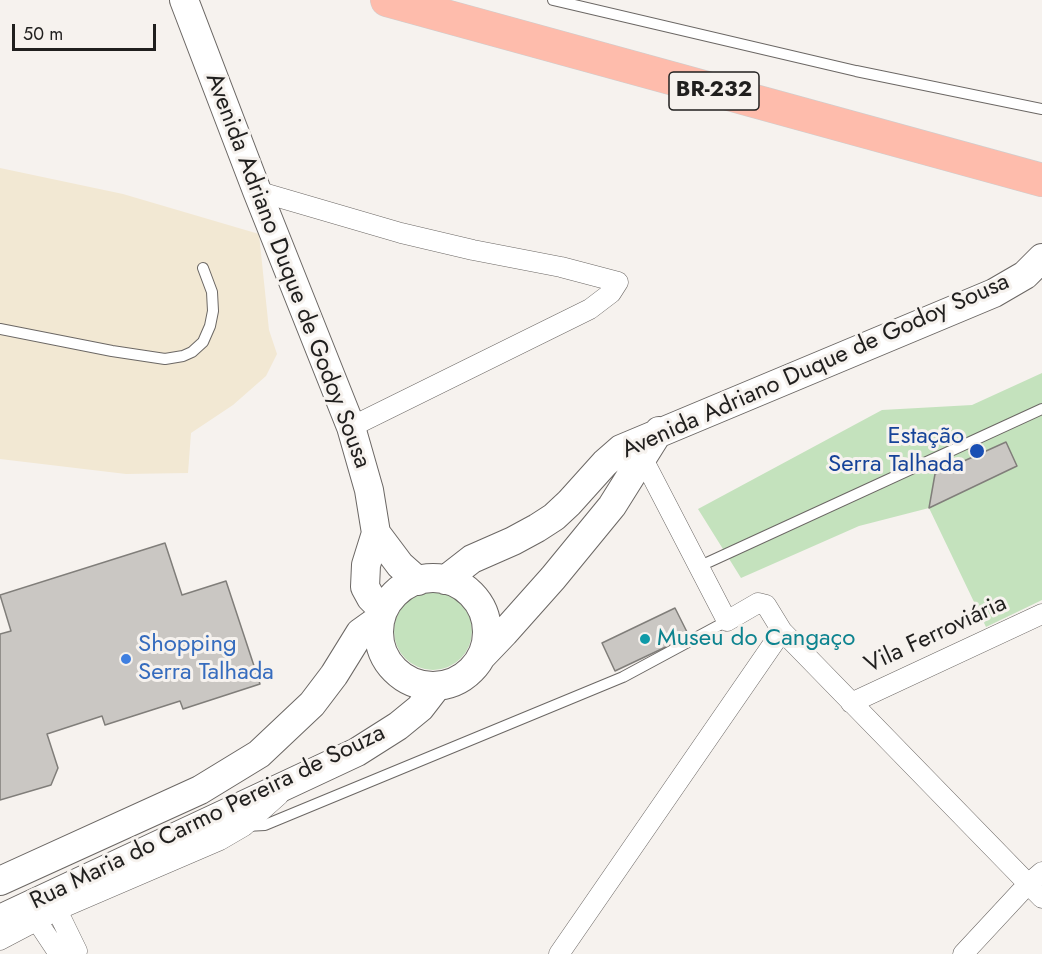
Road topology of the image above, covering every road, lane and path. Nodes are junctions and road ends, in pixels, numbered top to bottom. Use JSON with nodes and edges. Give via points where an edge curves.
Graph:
{"nodes":[{"id":1,"x":184,"y":0,"type":"edge"},
{"id":2,"x":387,"y":0,"type":"edge"},
{"id":3,"x":553,"y":0,"type":"edge"},
{"id":4,"x":1042,"y":109,"type":"edge"},
{"id":5,"x":1042,"y":180,"type":"edge"},
{"id":6,"x":257,"y":191,"type":"junction"},
{"id":7,"x":1042,"y":258,"type":"edge"},
{"id":8,"x":202,"y":268,"type":"dead end"},
{"id":9,"x":0,"y":329,"type":"edge"},
{"id":10,"x":1042,"y":409,"type":"edge"},
{"id":11,"x":351,"y":427,"type":"junction"},
{"id":12,"x":636,"y":452,"type":"junction"},
{"id":13,"x":376,"y":533,"type":"junction"},
{"id":14,"x":698,"y":567,"type":"junction"},
{"id":15,"x":432,"y":580,"type":"junction"},
{"id":16,"x":382,"y":614,"type":"junction"},
{"id":17,"x":1042,"y":614,"type":"edge"},
{"id":18,"x":727,"y":621,"type":"junction"},
{"id":19,"x":782,"y":631,"type":"junction"},
{"id":20,"x":482,"y":656,"type":"junction"},
{"id":21,"x":437,"y":686,"type":"junction"},
{"id":22,"x":851,"y":703,"type":"junction"},
{"id":23,"x":292,"y":783,"type":"junction"},
{"id":24,"x":244,"y":826,"type":"junction"},
{"id":25,"x":1035,"y":878,"type":"edge"},
{"id":26,"x":0,"y":881,"type":"edge"},
{"id":27,"x":1042,"y":898,"type":"edge"},
{"id":28,"x":57,"y":910,"type":"junction"},
{"id":29,"x":0,"y":919,"type":"edge"},
{"id":30,"x":37,"y":921,"type":"junction"},
{"id":31,"x":0,"y":940,"type":"edge"},
{"id":32,"x":73,"y":953,"type":"edge"},
{"id":33,"x":559,"y":954,"type":"edge"},
{"id":34,"x":963,"y":954,"type":"edge"}],
"edges":[{"from":1,"to":6,"type":"main road","name":"Avenida Adriano Duque de Godoy Sousa"},
{"from":2,"to":5,"type":"highway","number":"BR-232","via":[[430,6]]},
{"from":3,"to":4,"type":"lane","via":[[856,71]]},
{"from":6,"to":11,"type":"main road","name":"Avenida Adriano Duque de Godoy Sousa"},
{"from":6,"to":11,"type":"street","via":[[401,233],[618,282],[611,293],[590,309]]},
{"from":7,"to":12,"type":"main road","name":"Avenida Adriano Duque de Godoy Sousa","via":[[1025,275],[994,293],[659,431]]},
{"from":8,"to":9,"type":"lane","via":[[212,292],[210,326],[203,342],[183,356],[165,359]]},
{"from":10,"to":14,"type":"lane"},
{"from":11,"to":13,"type":"main road","name":"Avenida Adriano Duque de Godoy Sousa","via":[[369,490]]},
{"from":12,"to":14,"type":"street"},
{"from":12,"to":15,"type":"main road","name":"Avenida Adriano Duque de Godoy Sousa","via":[[616,453],[569,503],[537,528]]},
{"from":12,"to":20,"type":"main road","via":[[612,506]]},
{"from":13,"to":15,"type":"main road","via":[[400,565]]},
{"from":13,"to":16,"type":"main road","name":"Avenida Adriano Duque de Godoy Sousa","via":[[364,578]]},
{"from":14,"to":18,"type":"street"},
{"from":15,"to":16,"type":"main road","via":[[408,584],[393,594]]},
{"from":15,"to":20,"type":"main road","via":[[460,586],[481,609],[486,624]]},
{"from":16,"to":21,"type":"main road","via":[[380,646],[388,663],[401,677],[418,685]]},
{"from":16,"to":26,"type":"main road","via":[[360,633],[312,704],[259,754],[200,790]]},
{"from":17,"to":22,"type":"street","name":"Vila Ferroviária"},
{"from":18,"to":19,"type":"street","via":[[758,603],[766,605]]},
{"from":18,"to":24,"type":"lane","via":[[623,677],[265,825]]},
{"from":19,"to":22,"type":"street"},
{"from":19,"to":33,"type":"street"},
{"from":20,"to":21,"type":"main road","via":[[471,671]]},
{"from":21,"to":23,"type":"main road","name":"Rua Maria do Carmo Pereira de Souza","via":[[428,701],[398,726],[357,752]]},
{"from":22,"to":25,"type":"street"},
{"from":23,"to":24,"type":"street"},
{"from":23,"to":29,"type":"main road","name":"Rua Maria do Carmo Pereira de Souza"},
{"from":24,"to":28,"type":"street"},
{"from":25,"to":27,"type":"street"},
{"from":25,"to":34,"type":"street"},
{"from":28,"to":30,"type":"street"},
{"from":28,"to":32,"type":"street"},
{"from":30,"to":31,"type":"street"},
{"from":30,"to":32,"type":"street"}]}
